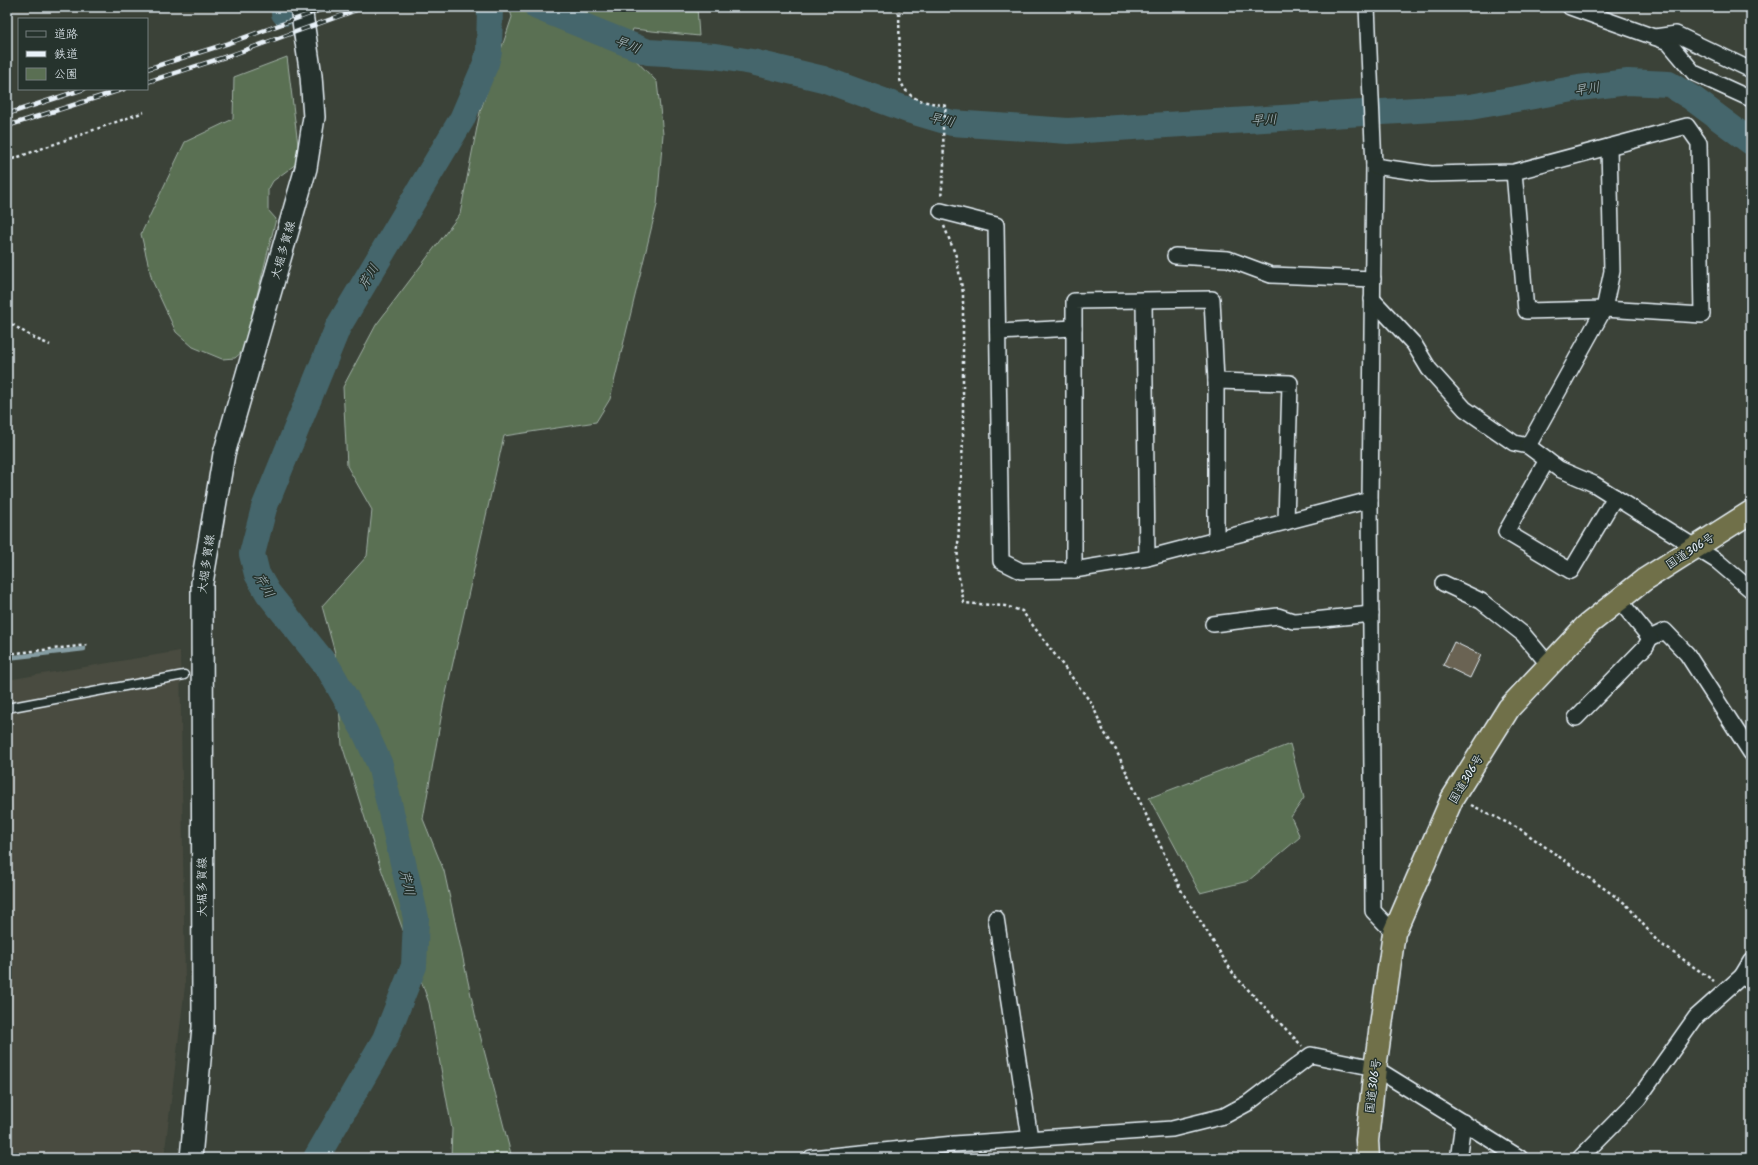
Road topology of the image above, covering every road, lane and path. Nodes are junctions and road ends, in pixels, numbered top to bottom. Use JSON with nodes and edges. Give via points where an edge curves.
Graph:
{"nodes":[{"id":1,"x":301,"y":7,"type":"edge"},
{"id":2,"x":899,"y":7,"type":"edge"},
{"id":3,"x":1367,"y":7,"type":"edge"},
{"id":4,"x":1570,"y":7,"type":"edge"},
{"id":5,"x":1654,"y":37,"type":"junction"},
{"id":6,"x":1751,"y":70,"type":"edge"},
{"id":7,"x":1751,"y":99,"type":"edge"},
{"id":8,"x":144,"y":112,"type":"dead end"},
{"id":9,"x":1609,"y":147,"type":"junction"},
{"id":10,"x":7,"y":161,"type":"edge"},
{"id":11,"x":1374,"y":166,"type":"junction"},
{"id":12,"x":1514,"y":172,"type":"junction"},
{"id":13,"x":941,"y":211,"type":"junction"},
{"id":14,"x":1175,"y":256,"type":"dead end"},
{"id":15,"x":1372,"y":279,"type":"junction"},
{"id":16,"x":1372,"y":299,"type":"junction"},
{"id":17,"x":1144,"y":301,"type":"junction"},
{"id":18,"x":1604,"y":309,"type":"junction"},
{"id":19,"x":7,"y":321,"type":"edge"},
{"id":20,"x":1074,"y":328,"type":"junction"},
{"id":21,"x":998,"y":332,"type":"junction"},
{"id":22,"x":50,"y":345,"type":"dead end"},
{"id":23,"x":1216,"y":380,"type":"junction"},
{"id":24,"x":1528,"y":446,"type":"junction"},
{"id":25,"x":1547,"y":460,"type":"junction"},
{"id":26,"x":1615,"y":497,"type":"junction"},
{"id":27,"x":1370,"y":500,"type":"junction"},
{"id":28,"x":1751,"y":512,"type":"edge"},
{"id":29,"x":1286,"y":522,"type":"junction"},
{"id":30,"x":1216,"y":540,"type":"junction"},
{"id":31,"x":1694,"y":548,"type":"junction"},
{"id":32,"x":1147,"y":558,"type":"junction"},
{"id":33,"x":1074,"y":570,"type":"junction"},
{"id":34,"x":1443,"y":583,"type":"dead end"},
{"id":35,"x":1751,"y":590,"type":"edge"},
{"id":36,"x":1619,"y":600,"type":"junction"},
{"id":37,"x":1371,"y":614,"type":"junction"},
{"id":38,"x":1213,"y":624,"type":"dead end"},
{"id":39,"x":1650,"y":638,"type":"junction"},
{"id":40,"x":88,"y":645,"type":"dead end"},
{"id":41,"x":7,"y":654,"type":"edge"},
{"id":42,"x":1549,"y":665,"type":"junction"},
{"id":43,"x":184,"y":675,"type":"dead end"},
{"id":44,"x":7,"y":708,"type":"edge"},
{"id":45,"x":1576,"y":718,"type":"dead end"},
{"id":46,"x":1751,"y":753,"type":"edge"},
{"id":47,"x":1471,"y":804,"type":"dead end"},
{"id":48,"x":996,"y":918,"type":"dead end"},
{"id":49,"x":1394,"y":933,"type":"junction"},
{"id":50,"x":1751,"y":961,"type":"edge"},
{"id":51,"x":1746,"y":979,"type":"edge"},
{"id":52,"x":1726,"y":989,"type":"junction"},
{"id":53,"x":1311,"y":1055,"type":"junction"},
{"id":54,"x":1375,"y":1068,"type":"junction"},
{"id":55,"x":1463,"y":1122,"type":"junction"},
{"id":56,"x":1030,"y":1138,"type":"junction"},
{"id":57,"x":190,"y":1158,"type":"edge"},
{"id":58,"x":811,"y":1158,"type":"edge"},
{"id":59,"x":1368,"y":1158,"type":"edge"},
{"id":60,"x":1461,"y":1158,"type":"edge"},
{"id":61,"x":1520,"y":1158,"type":"edge"},
{"id":62,"x":1580,"y":1158,"type":"edge"}],
"edges":[{"from":1,"to":57,"type":"main road","name":"大堀多賀線","via":[[314,117],[306,168],[224,454],[202,583],[203,1027]]},
{"from":2,"to":13,"type":"path","via":[[900,80],[904,91],[915,99],[946,106]]},
{"from":3,"to":11,"type":"street"},
{"from":4,"to":5,"type":"street"},
{"from":5,"to":6,"type":"street","via":[[1676,34]]},
{"from":5,"to":7,"type":"street","via":[[1668,42],[1694,73]]},
{"from":8,"to":10,"type":"path"},
{"from":9,"to":12,"type":"street"},
{"from":9,"to":18,"type":"street","via":[[1612,271]]},
{"from":9,"to":18,"type":"street","via":[[1687,126],[1699,143],[1702,315]]},
{"from":11,"to":12,"type":"street","via":[[1430,174]]},
{"from":11,"to":15,"type":"street"},
{"from":12,"to":18,"type":"street","via":[[1526,311]]},
{"from":13,"to":21,"type":"street","via":[[996,225]]},
{"from":13,"to":53,"type":"path","via":[[942,221],[956,256],[963,293],[963,438],[957,567],[964,603],[1005,606],[1022,611],[1092,704],[1181,890],[1234,974]]},
{"from":14,"to":15,"type":"street","via":[[1228,259],[1271,275]]},
{"from":15,"to":16,"type":"street"},
{"from":16,"to":24,"type":"street","via":[[1414,344],[1429,369],[1465,409],[1514,443]]},
{"from":16,"to":27,"type":"street"},
{"from":17,"to":20,"type":"street","via":[[1074,301]]},
{"from":17,"to":23,"type":"street","via":[[1212,299]]},
{"from":17,"to":32,"type":"street"},
{"from":18,"to":24,"type":"street"},
{"from":19,"to":22,"type":"path"},
{"from":20,"to":21,"type":"street"},
{"from":20,"to":33,"type":"street"},
{"from":21,"to":33,"type":"street","via":[[1001,560],[1020,571]]},
{"from":23,"to":29,"type":"street","via":[[1290,383]]},
{"from":23,"to":30,"type":"street"},
{"from":24,"to":25,"type":"street"},
{"from":25,"to":26,"type":"street"},
{"from":25,"to":26,"type":"street","via":[[1506,532],[1571,571]]},
{"from":26,"to":31,"type":"street"},
{"from":27,"to":29,"type":"street"},
{"from":27,"to":37,"type":"street"},
{"from":28,"to":31,"type":"highway","name":"国道306号"},
{"from":29,"to":30,"type":"street"},
{"from":30,"to":32,"type":"street"},
{"from":31,"to":35,"type":"street","via":[[1717,561]]},
{"from":31,"to":36,"type":"highway","name":"国道306号","via":[[1644,580]]},
{"from":32,"to":33,"type":"street"},
{"from":34,"to":42,"type":"street","via":[[1481,601],[1524,634]]},
{"from":36,"to":39,"type":"street"},
{"from":36,"to":42,"type":"highway","name":"国道306号","via":[[1586,626]]},
{"from":37,"to":38,"type":"street","via":[[1292,621],[1278,616]]},
{"from":37,"to":49,"type":"street","via":[[1373,911]]},
{"from":39,"to":45,"type":"street","via":[[1646,646]]},
{"from":39,"to":46,"type":"street","via":[[1665,631],[1687,654]]},
{"from":40,"to":41,"type":"path"},
{"from":42,"to":49,"type":"highway","name":"国道306号","via":[[1509,708],[1452,799]]},
{"from":43,"to":44,"type":"lane"},
{"from":47,"to":52,"type":"path","via":[[1520,829],[1626,904],[1658,942]]},
{"from":48,"to":56,"type":"street"},
{"from":49,"to":54,"type":"highway","name":"国道306号"},
{"from":50,"to":51,"type":"street"},
{"from":51,"to":52,"type":"street"},
{"from":52,"to":62,"type":"street","via":[[1696,1017],[1638,1099]]},
{"from":53,"to":54,"type":"street"},
{"from":53,"to":56,"type":"street","via":[[1248,1104],[1224,1116],[1172,1129]]},
{"from":54,"to":55,"type":"street"},
{"from":54,"to":59,"type":"highway","name":"国道306号","via":[[1367,1140]]},
{"from":55,"to":60,"type":"street","via":[[1459,1153]]},
{"from":55,"to":61,"type":"street"},
{"from":56,"to":58,"type":"street"}]}
